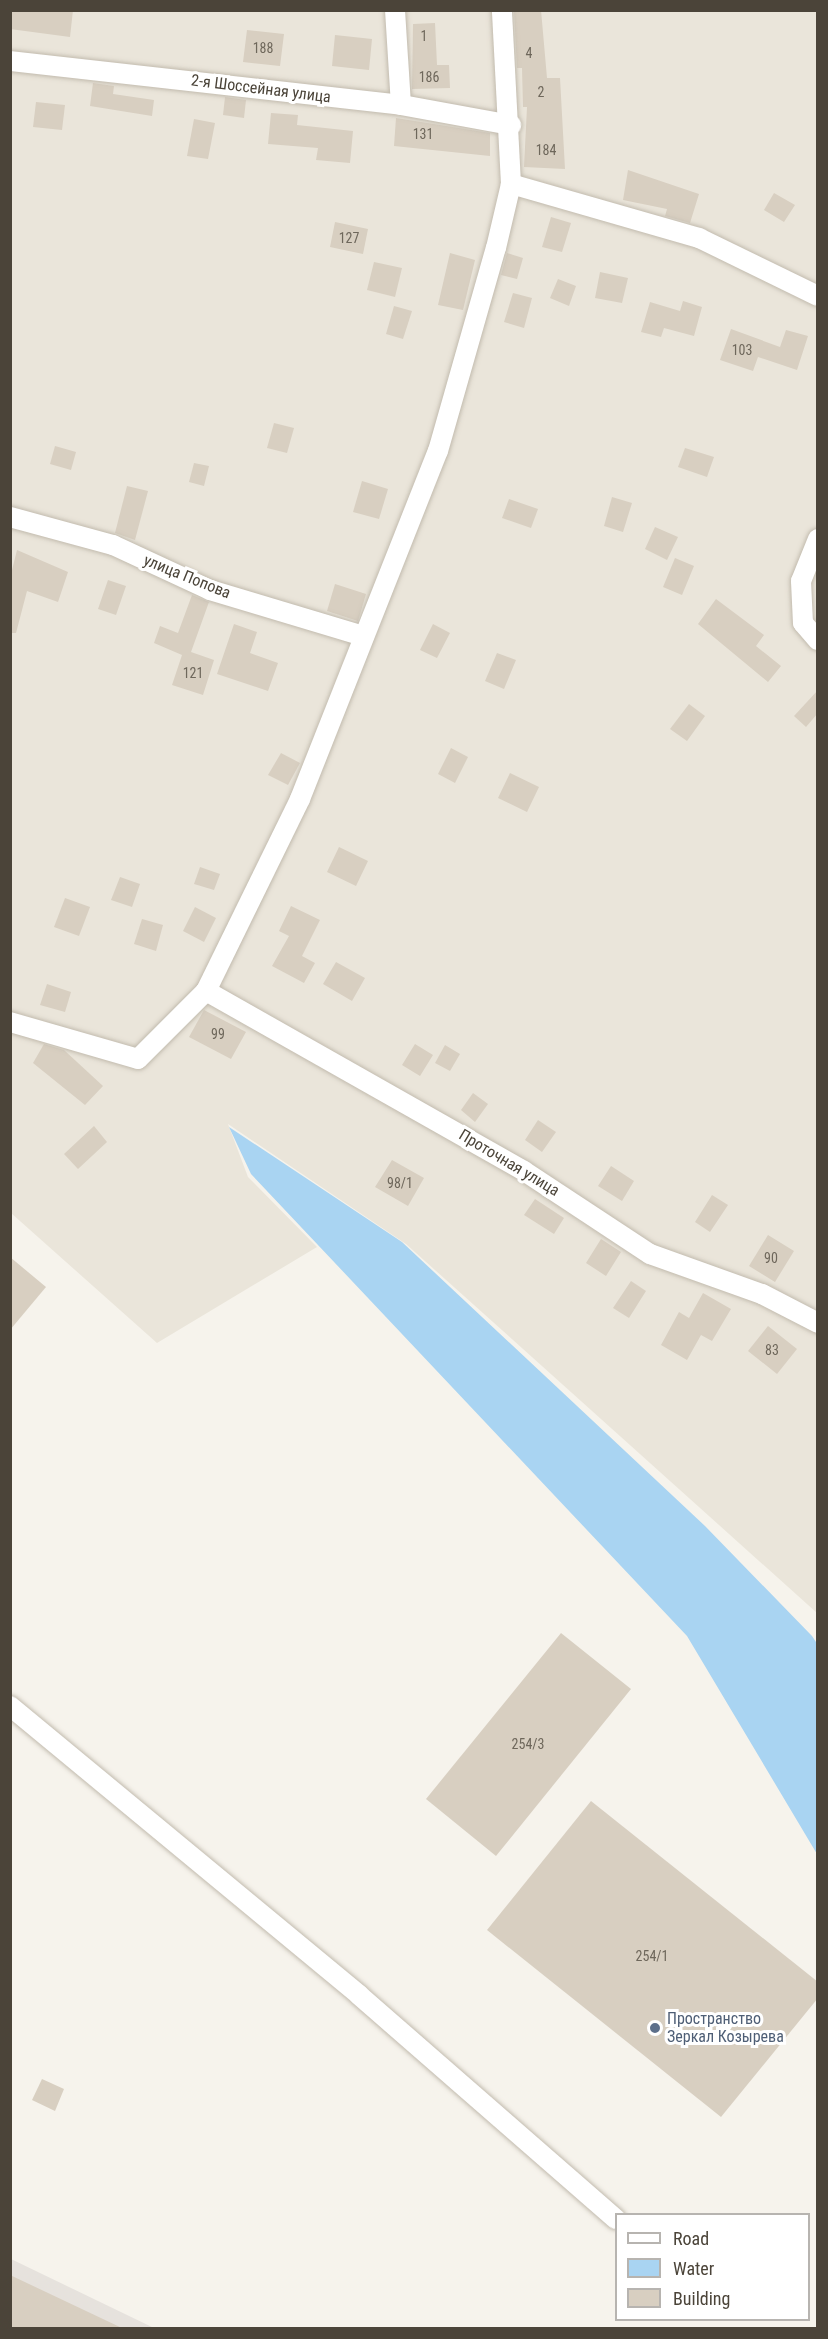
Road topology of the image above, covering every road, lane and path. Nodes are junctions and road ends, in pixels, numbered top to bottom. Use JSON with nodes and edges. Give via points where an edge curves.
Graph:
{"nodes":[{"id":1,"x":395,"y":10,"type":"edge"},
{"id":2,"x":502,"y":10,"type":"edge"},
{"id":3,"x":10,"y":61,"type":"edge"},
{"id":4,"x":401,"y":105,"type":"junction"},
{"id":5,"x":511,"y":125,"type":"junction"},
{"id":6,"x":511,"y":184,"type":"junction"},
{"id":7,"x":818,"y":296,"type":"edge"},
{"id":8,"x":10,"y":518,"type":"edge"},
{"id":9,"x":818,"y":539,"type":"edge"},
{"id":10,"x":363,"y":636,"type":"junction"},
{"id":11,"x":818,"y":640,"type":"edge"},
{"id":12,"x":206,"y":991,"type":"junction"},
{"id":13,"x":10,"y":1022,"type":"edge"},
{"id":14,"x":818,"y":1323,"type":"edge"},
{"id":15,"x":10,"y":1706,"type":"edge"},
{"id":16,"x":615,"y":2218,"type":"edge"}],
"edges":[{"from":1,"to":4,"type":"street"},
{"from":2,"to":5,"type":"street"},
{"from":3,"to":4,"type":"street","name":"2-я Шоссейная улица"},
{"from":4,"to":5,"type":"street","name":"2-я Шоссейная улица"},
{"from":5,"to":6,"type":"street"},
{"from":6,"to":7,"type":"street","via":[[699,238],[770,268]]},
{"from":6,"to":10,"type":"street","via":[[438,451]]},
{"from":8,"to":10,"type":"street","name":"улица Попова","via":[[112,545],[210,590]]},
{"from":9,"to":11,"type":"street","via":[[801,581],[803,623]]},
{"from":10,"to":12,"type":"street","via":[[300,799]]},
{"from":12,"to":13,"type":"street","via":[[138,1059]]},
{"from":12,"to":14,"type":"street","name":"Проточная улица","via":[[514,1165],[650,1254],[762,1294]]},
{"from":15,"to":16,"type":"street","via":[[359,1995]]}]}
